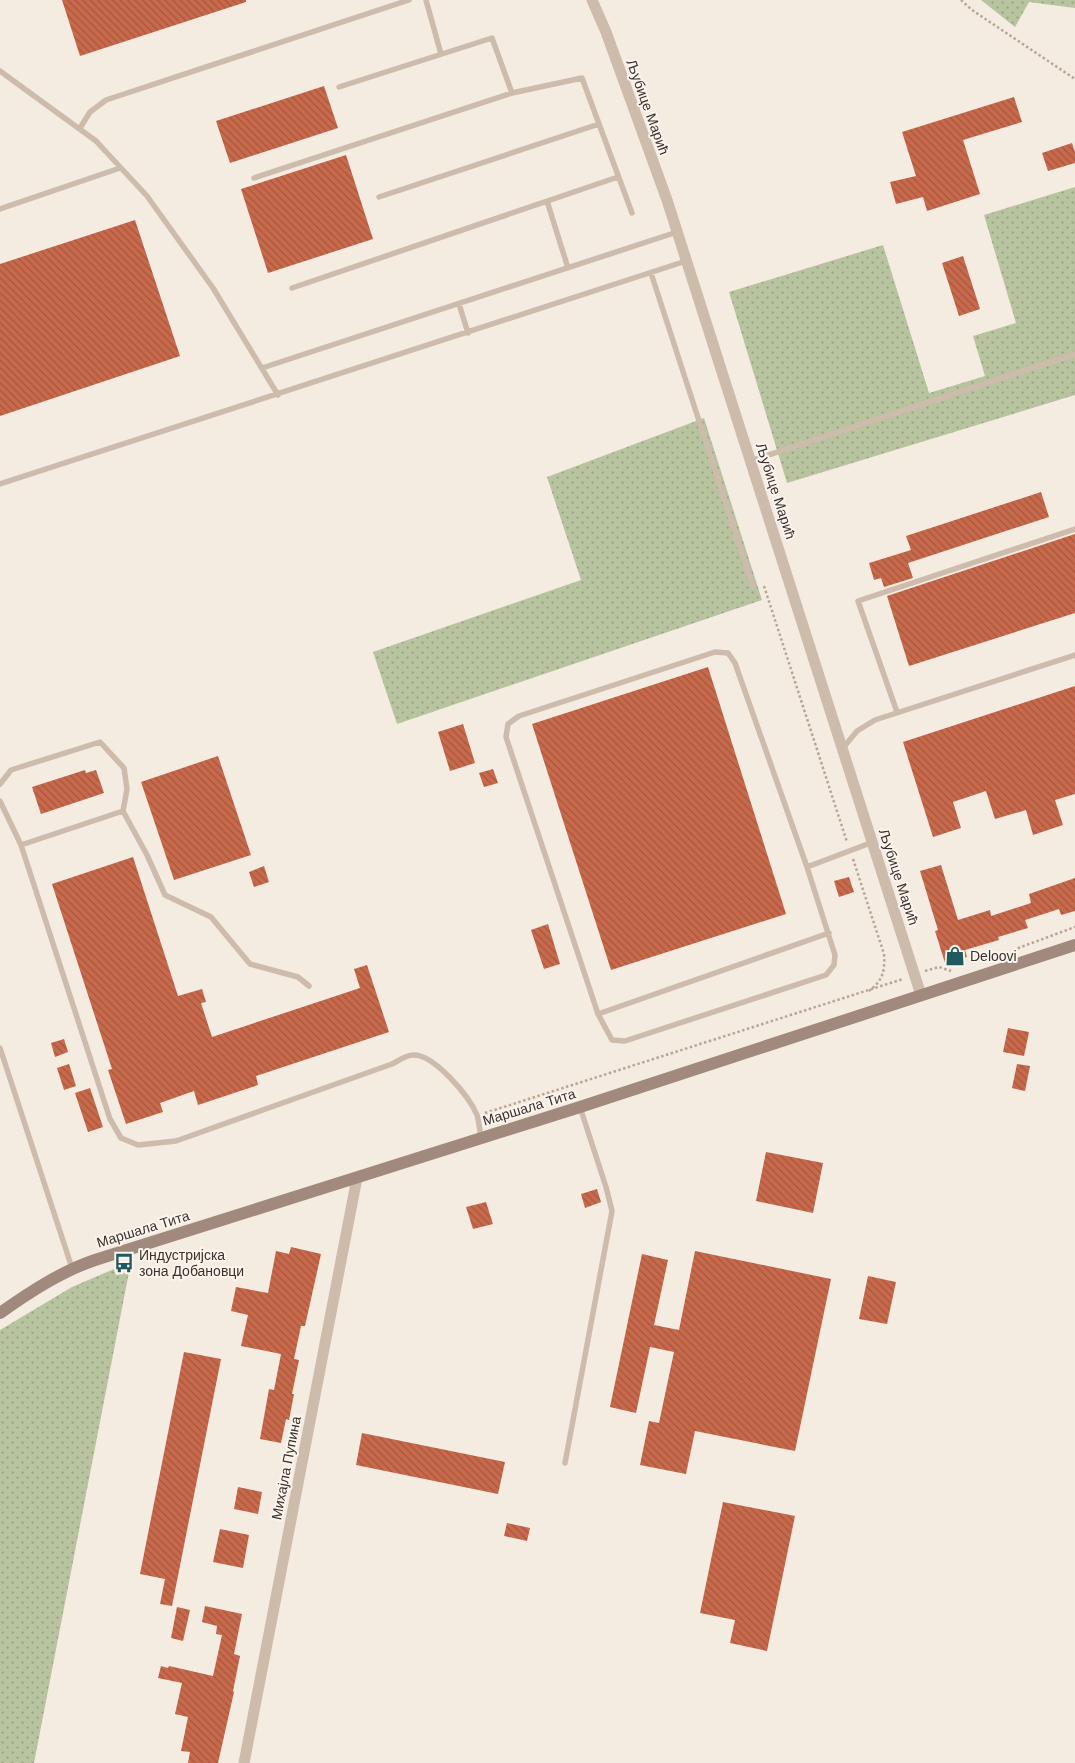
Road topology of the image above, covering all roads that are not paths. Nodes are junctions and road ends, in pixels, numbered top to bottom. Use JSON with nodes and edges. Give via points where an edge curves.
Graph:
{"nodes":[{"id":1,"x":408,"y":0,"type":"edge"},
{"id":2,"x":426,"y":0,"type":"edge"},
{"id":3,"x":592,"y":0,"type":"edge"},
{"id":4,"x":441,"y":54,"type":"junction"},
{"id":5,"x":0,"y":71,"type":"edge"},
{"id":6,"x":339,"y":87,"type":"dead end"},
{"id":7,"x":512,"y":93,"type":"junction"},
{"id":8,"x":599,"y":124,"type":"junction"},
{"id":9,"x":80,"y":128,"type":"junction"},
{"id":10,"x":120,"y":168,"type":"junction"},
{"id":11,"x":618,"y":177,"type":"junction"},
{"id":12,"x":254,"y":178,"type":"dead end"},
{"id":13,"x":379,"y":197,"type":"dead end"},
{"id":14,"x":547,"y":201,"type":"junction"},
{"id":15,"x":0,"y":209,"type":"edge"},
{"id":16,"x":632,"y":213,"type":"dead end"},
{"id":17,"x":677,"y":232,"type":"junction"},
{"id":18,"x":686,"y":261,"type":"junction"},
{"id":19,"x":568,"y":268,"type":"junction"},
{"id":20,"x":651,"y":273,"type":"junction"},
{"id":21,"x":292,"y":288,"type":"dead end"},
{"id":22,"x":460,"y":304,"type":"junction"},
{"id":23,"x":468,"y":333,"type":"junction"},
{"id":24,"x":1075,"y":354,"type":"edge"},
{"id":25,"x":262,"y":368,"type":"junction"},
{"id":26,"x":278,"y":394,"type":"junction"},
{"id":27,"x":750,"y":461,"type":"junction"},
{"id":28,"x":0,"y":484,"type":"edge"},
{"id":29,"x":1075,"y":528,"type":"edge"},
{"id":30,"x":753,"y":587,"type":"dead end"},
{"id":31,"x":1075,"y":655,"type":"edge"},
{"id":32,"x":897,"y":712,"type":"junction"},
{"id":33,"x":842,"y":748,"type":"junction"},
{"id":34,"x":0,"y":784,"type":"edge"},
{"id":35,"x":0,"y":801,"type":"edge"},
{"id":36,"x":123,"y":810,"type":"junction"},
{"id":37,"x":873,"y":842,"type":"junction"},
{"id":38,"x":21,"y":845,"type":"junction"},
{"id":39,"x":807,"y":867,"type":"junction"},
{"id":40,"x":829,"y":933,"type":"junction"},
{"id":41,"x":1075,"y":945,"type":"edge"},
{"id":42,"x":309,"y":986,"type":"dead end"},
{"id":43,"x":921,"y":995,"type":"junction"},
{"id":44,"x":598,"y":1014,"type":"junction"},
{"id":45,"x":0,"y":1048,"type":"edge"},
{"id":46,"x":580,"y":1107,"type":"junction"},
{"id":47,"x":481,"y":1138,"type":"junction"},
{"id":48,"x":357,"y":1178,"type":"junction"},
{"id":49,"x":72,"y":1268,"type":"junction"},
{"id":50,"x":0,"y":1313,"type":"edge"},
{"id":51,"x":565,"y":1463,"type":"dead end"},
{"id":52,"x":244,"y":1763,"type":"edge"}],
"edges":[{"from":1,"to":9,"type":"lane","via":[[106,100],[90,112]]},
{"from":2,"to":4,"type":"lane"},
{"from":3,"to":17,"type":"street","name":"Љубице Марић"},
{"from":4,"to":6,"type":"lane"},
{"from":4,"to":7,"type":"lane","via":[[492,38]]},
{"from":5,"to":9,"type":"lane"},
{"from":7,"to":8,"type":"lane","via":[[582,78]]},
{"from":7,"to":12,"type":"lane"},
{"from":8,"to":11,"type":"lane"},
{"from":8,"to":13,"type":"lane"},
{"from":9,"to":10,"type":"lane"},
{"from":10,"to":15,"type":"lane"},
{"from":10,"to":25,"type":"lane","via":[[147,196],[213,288]]},
{"from":11,"to":14,"type":"lane"},
{"from":11,"to":16,"type":"lane"},
{"from":14,"to":19,"type":"lane"},
{"from":14,"to":21,"type":"lane"},
{"from":17,"to":18,"type":"street","name":"Љубице Марић"},
{"from":17,"to":19,"type":"lane"},
{"from":18,"to":20,"type":"lane"},
{"from":18,"to":27,"type":"street","name":"Љубице Марић"},
{"from":19,"to":22,"type":"lane"},
{"from":20,"to":23,"type":"lane"},
{"from":20,"to":30,"type":"lane"},
{"from":22,"to":23,"type":"lane"},
{"from":22,"to":25,"type":"lane"},
{"from":23,"to":26,"type":"lane"},
{"from":24,"to":27,"type":"lane"},
{"from":25,"to":26,"type":"lane"},
{"from":26,"to":28,"type":"lane"},
{"from":27,"to":33,"type":"street","name":"Љубице Марић"},
{"from":29,"to":32,"type":"lane","via":[[858,601]]},
{"from":31,"to":32,"type":"lane"},
{"from":32,"to":33,"type":"lane","via":[[874,720],[857,731]]},
{"from":33,"to":37,"type":"street","name":"Љубице Марић"},
{"from":34,"to":36,"type":"lane","via":[[11,770],[100,742],[124,768],[127,789]]},
{"from":35,"to":38,"type":"lane"},
{"from":36,"to":38,"type":"lane"},
{"from":36,"to":42,"type":"lane","via":[[165,895],[211,917],[250,964],[298,977]]},
{"from":37,"to":39,"type":"lane"},
{"from":37,"to":43,"type":"street","name":"Љубице Марић"},
{"from":38,"to":47,"type":"lane","via":[[110,1119],[121,1138],[138,1145],[176,1140],[412,1055],[425,1056],[437,1065],[465,1096],[477,1116]]},
{"from":39,"to":40,"type":"lane"},
{"from":39,"to":44,"type":"lane","via":[[735,663],[728,653],[715,652],[519,716],[508,724],[506,737]]},
{"from":40,"to":44,"type":"lane"},
{"from":40,"to":44,"type":"lane","via":[[835,954],[834,965],[826,975],[625,1041],[612,1040]]},
{"from":41,"to":43,"type":"main road","name":"Маршала Тита"},
{"from":43,"to":46,"type":"main road","name":"Маршала Тита"},
{"from":45,"to":49,"type":"lane"},
{"from":46,"to":47,"type":"main road","name":"Маршала Тита"},
{"from":46,"to":51,"type":"lane","via":[[612,1211]]},
{"from":47,"to":48,"type":"main road","name":"Маршала Тита"},
{"from":48,"to":49,"type":"main road","name":"Маршала Тита"},
{"from":48,"to":52,"type":"street","name":"Михајла Пупина"},
{"from":49,"to":50,"type":"main road","name":"Маршала Тита"}]}
